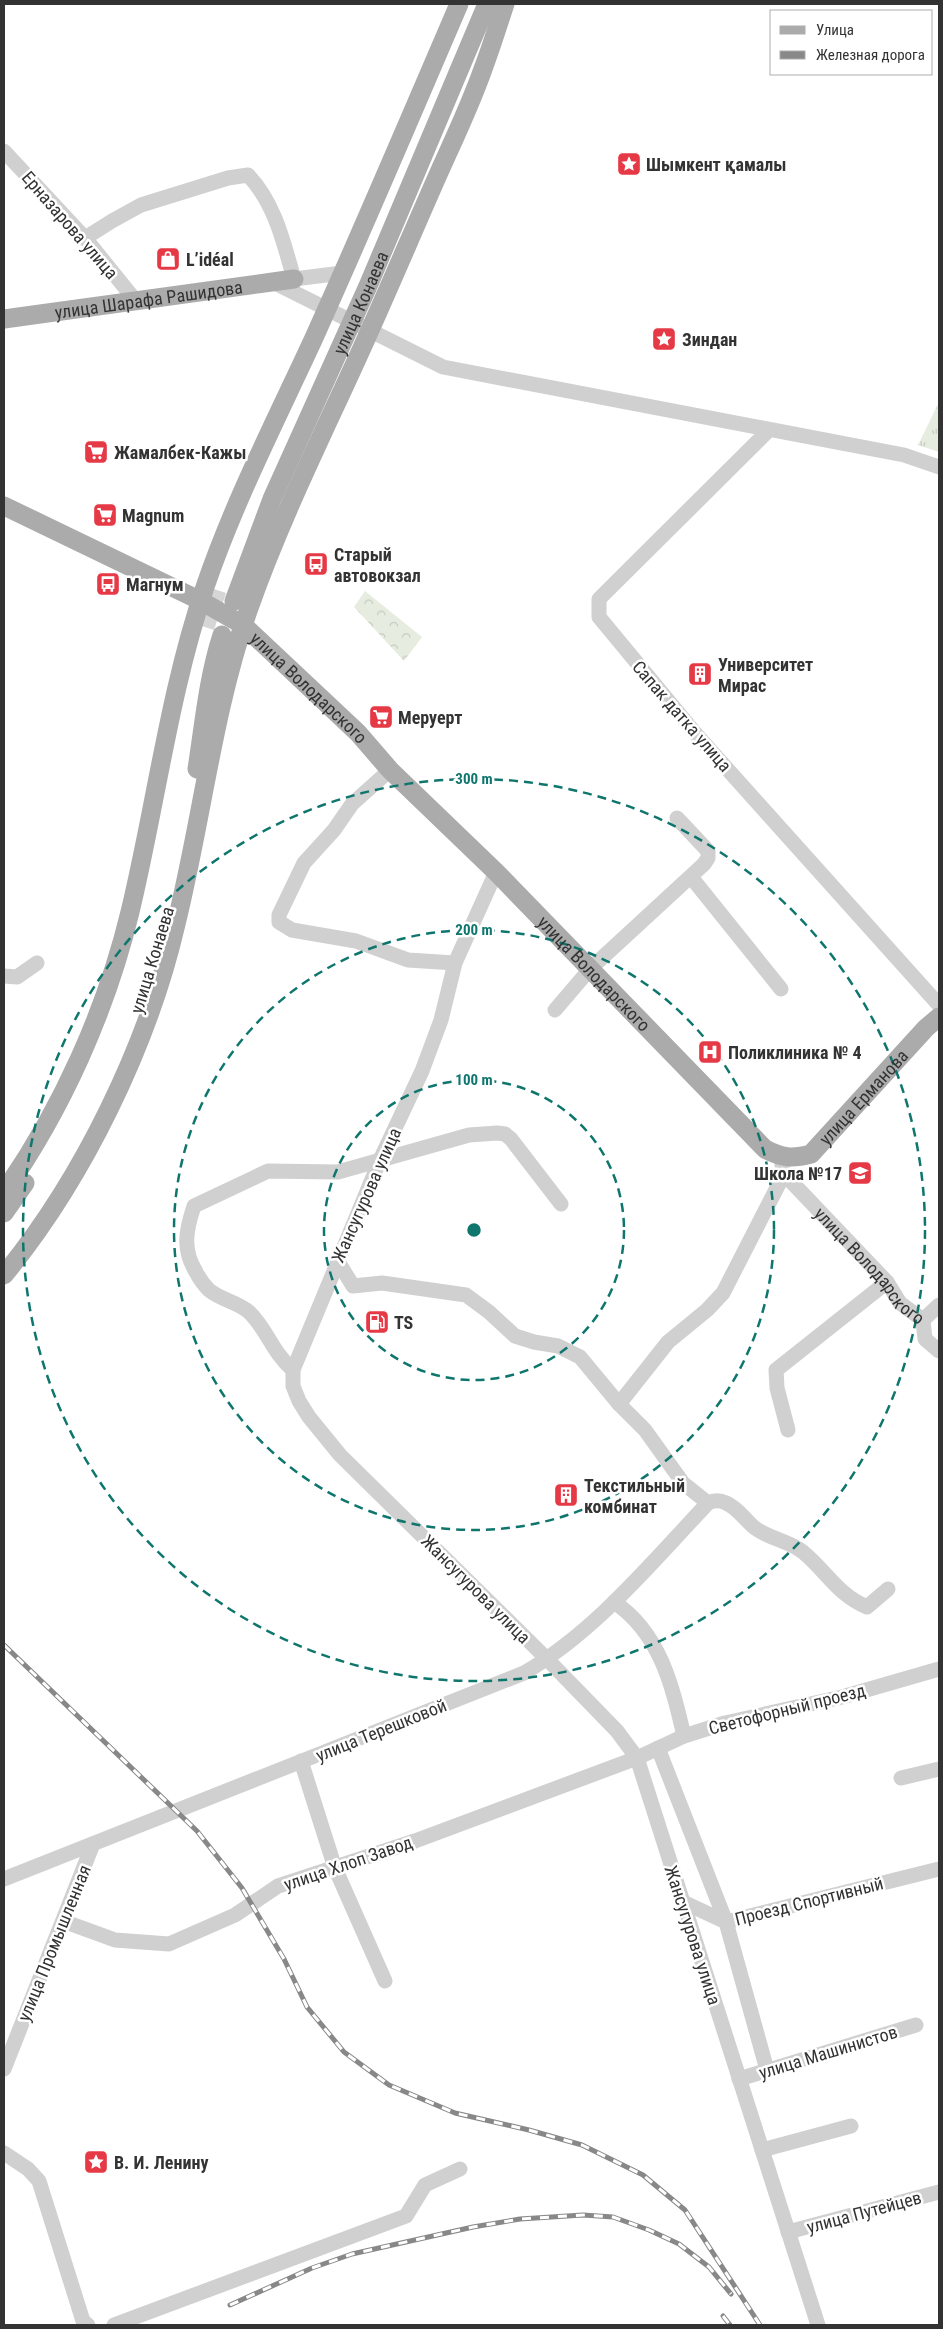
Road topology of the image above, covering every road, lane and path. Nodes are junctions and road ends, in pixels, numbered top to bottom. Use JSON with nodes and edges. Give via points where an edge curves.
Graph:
{"nodes":[{"id":1,"x":459,"y":4,"type":"edge"},
{"id":2,"x":472,"y":4,"type":"edge"},
{"id":3,"x":488,"y":4,"type":"edge"},
{"id":4,"x":505,"y":4,"type":"edge"},
{"id":5,"x":4,"y":151,"type":"edge"},
{"id":6,"x":85,"y":238,"type":"junction"},
{"id":7,"x":342,"y":273,"type":"junction"},
{"id":8,"x":294,"y":279,"type":"junction"},
{"id":9,"x":273,"y":282,"type":"junction"},
{"id":10,"x":135,"y":300,"type":"junction"},
{"id":11,"x":338,"y":315,"type":"junction"},
{"id":12,"x":4,"y":319,"type":"edge"},
{"id":13,"x":369,"y":331,"type":"junction"},
{"id":14,"x":769,"y":430,"type":"junction"},
{"id":15,"x":939,"y":467,"type":"edge"},
{"id":16,"x":4,"y":506,"type":"edge"},
{"id":17,"x":217,"y":590,"type":"tunnel mouth"},
{"id":18,"x":201,"y":601,"type":"junction"},
{"id":19,"x":228,"y":607,"type":"junction"},
{"id":20,"x":205,"y":627,"type":"tunnel mouth"},
{"id":21,"x":234,"y":634,"type":"junction"},
{"id":22,"x":390,"y":770,"type":"junction"},
{"id":23,"x":677,"y":818,"type":"dead end"},
{"id":24,"x":496,"y":872,"type":"junction"},
{"id":25,"x":691,"y":877,"type":"junction"},
{"id":26,"x":37,"y":962,"type":"dead end"},
{"id":27,"x":455,"y":963,"type":"junction"},
{"id":28,"x":590,"y":969,"type":"junction"},
{"id":29,"x":4,"y":976,"type":"edge"},
{"id":30,"x":781,"y":989,"type":"dead end"},
{"id":31,"x":939,"y":1005,"type":"edge"},
{"id":32,"x":555,"y":1010,"type":"dead end"},
{"id":33,"x":939,"y":1017,"type":"edge"},
{"id":34,"x":380,"y":1160,"type":"junction"},
{"id":35,"x":782,"y":1166,"type":"junction"},
{"id":36,"x":4,"y":1192,"type":"edge"},
{"id":37,"x":561,"y":1204,"type":"dead end"},
{"id":38,"x":4,"y":1213,"type":"edge"},
{"id":39,"x":4,"y":1255,"type":"edge"},
{"id":40,"x":337,"y":1260,"type":"junction"},
{"id":41,"x":4,"y":1275,"type":"edge"},
{"id":42,"x":887,"y":1282,"type":"junction"},
{"id":43,"x":939,"y":1305,"type":"edge"},
{"id":44,"x":923,"y":1320,"type":"junction"},
{"id":45,"x":939,"y":1351,"type":"edge"},
{"id":46,"x":293,"y":1370,"type":"junction"},
{"id":47,"x":619,"y":1404,"type":"junction"},
{"id":48,"x":788,"y":1430,"type":"dead end"},
{"id":49,"x":708,"y":1503,"type":"junction"},
{"id":50,"x":888,"y":1589,"type":"dead end"},
{"id":51,"x":614,"y":1602,"type":"junction"},
{"id":52,"x":547,"y":1659,"type":"junction"},
{"id":53,"x":939,"y":1669,"type":"edge"},
{"id":54,"x":684,"y":1736,"type":"junction"},
{"id":55,"x":658,"y":1748,"type":"junction"},
{"id":56,"x":637,"y":1758,"type":"junction"},
{"id":57,"x":300,"y":1762,"type":"junction"},
{"id":58,"x":939,"y":1769,"type":"edge"},
{"id":59,"x":900,"y":1778,"type":"dead end"},
{"id":60,"x":93,"y":1844,"type":"junction"},
{"id":61,"x":335,"y":1868,"type":"junction"},
{"id":62,"x":939,"y":1869,"type":"edge"},
{"id":63,"x":4,"y":1879,"type":"edge"},
{"id":64,"x":683,"y":1902,"type":"junction"},
{"id":65,"x":63,"y":1921,"type":"junction"},
{"id":66,"x":726,"y":1922,"type":"junction"},
{"id":67,"x":385,"y":1981,"type":"dead end"},
{"id":68,"x":916,"y":2025,"type":"dead end"},
{"id":69,"x":4,"y":2070,"type":"edge"},
{"id":70,"x":767,"y":2070,"type":"junction"},
{"id":71,"x":739,"y":2079,"type":"junction"},
{"id":72,"x":851,"y":2126,"type":"dead end"},
{"id":73,"x":762,"y":2150,"type":"junction"},
{"id":74,"x":4,"y":2153,"type":"edge"},
{"id":75,"x":460,"y":2169,"type":"dead end"},
{"id":76,"x":939,"y":2192,"type":"edge"},
{"id":77,"x":788,"y":2232,"type":"junction"},
{"id":78,"x":88,"y":2325,"type":"edge"},
{"id":79,"x":114,"y":2325,"type":"edge"},
{"id":80,"x":818,"y":2325,"type":"edge"}],
"edges":[{"from":1,"to":7,"type":"main road"},
{"from":2,"to":11,"type":"main road","name":"улица Конаева"},
{"from":3,"to":11,"type":"main road","name":"улица Конаева","via":[[380,258]]},
{"from":4,"to":13,"type":"main road","name":"улица Конаева","via":[[483,70]]},
{"from":5,"to":6,"type":"street","name":"Ерназарова улица"},
{"from":6,"to":8,"type":"street","via":[[141,205],[228,178],[248,175],[281,230]]},
{"from":6,"to":10,"type":"street","name":"Ерназарова улица"},
{"from":7,"to":8,"type":"street"},
{"from":7,"to":11,"type":"main road"},
{"from":8,"to":9,"type":"main road","name":"улица Шарафа Рашидова"},
{"from":9,"to":10,"type":"main road","name":"улица Шарафа Рашидова"},
{"from":9,"to":11,"type":"street"},
{"from":10,"to":12,"type":"main road","name":"улица Шарафа Рашидова"},
{"from":11,"to":13,"type":"street"},
{"from":11,"to":17,"type":"main road","name":"улица Конаева","via":[[241,525]]},
{"from":11,"to":18,"type":"main road","via":[[226,530]]},
{"from":11,"to":19,"type":"main road","name":"улица Конаева","via":[[272,498]]},
{"from":13,"to":14,"type":"street","via":[[443,367]]},
{"from":13,"to":21,"type":"main road","name":"улица Конаева"},
{"from":14,"to":15,"type":"street","via":[[904,455]]},
{"from":14,"to":31,"type":"street","name":"Сапак датка улица","via":[[599,598],[599,617],[708,747]]},
{"from":16,"to":18,"type":"main road","name":"улица Володарского"},
{"from":18,"to":19,"type":"main road","name":"улица Володарского"},
{"from":18,"to":36,"type":"main road","via":[[175,690],[129,916],[104,996],[77,1064],[44,1127]]},
{"from":19,"to":21,"type":"main road","name":"улица Володарского"},
{"from":20,"to":38,"type":"main road","name":"улица Конаева","via":[[185,701],[141,919],[116,1000],[88,1069],[55,1132]]},
{"from":21,"to":22,"type":"main road","name":"улица Володарского","via":[[358,733]]},
{"from":21,"to":39,"type":"main road","name":"улица Конаева","via":[[214,665],[197,770],[164,925],[138,1009],[110,1080],[76,1144]]},
{"from":21,"to":41,"type":"main road","via":[[176,928],[150,1013],[87,1150],[54,1205]]},
{"from":22,"to":24,"type":"main road","name":"улица Володарского"},
{"from":22,"to":27,"type":"street","via":[[352,804],[334,830],[304,862],[279,922],[292,930],[356,941],[408,960]]},
{"from":23,"to":25,"type":"street","via":[[709,854]]},
{"from":24,"to":27,"type":"street","name":"Жансугурова улица"},
{"from":24,"to":28,"type":"main road","name":"улица Володарского"},
{"from":25,"to":28,"type":"street"},
{"from":25,"to":30,"type":"street"},
{"from":26,"to":29,"type":"street","via":[[17,978]]},
{"from":27,"to":34,"type":"street","name":"Жансугурова улица","via":[[442,1020]]},
{"from":28,"to":32,"type":"street"},
{"from":28,"to":35,"type":"main road","name":"улица Володарского"},
{"from":33,"to":35,"type":"main road","name":"улица Ерманова","via":[[811,1154]]},
{"from":34,"to":37,"type":"street","via":[[469,1135],[505,1134]]},
{"from":34,"to":40,"type":"street","name":"Жансугурова улица"},
{"from":34,"to":46,"type":"street","via":[[338,1172],[268,1171],[194,1206],[185,1237],[193,1266],[210,1290],[249,1311],[282,1361]]},
{"from":35,"to":42,"type":"street","name":"улица Володарского"},
{"from":35,"to":47,"type":"street","via":[[723,1293],[668,1342]]},
{"from":40,"to":46,"type":"street","name":"Жансугурова улица"},
{"from":40,"to":47,"type":"street","via":[[353,1286],[382,1283],[466,1295],[516,1336],[558,1346],[580,1357]]},
{"from":42,"to":44,"type":"street","name":"улица Володарского","via":[[900,1303]]},
{"from":42,"to":48,"type":"street","via":[[776,1370],[777,1388]]},
{"from":43,"to":44,"type":"street"},
{"from":44,"to":45,"type":"street","name":"улица Володарского","via":[[925,1339]]},
{"from":46,"to":52,"type":"street","name":"Жансугурова улица","via":[[293,1386],[299,1401],[340,1455]]},
{"from":47,"to":49,"type":"street","via":[[645,1430],[683,1483]]},
{"from":49,"to":50,"type":"street","via":[[714,1500],[724,1502],[734,1507],[754,1527],[793,1545],[853,1601],[867,1607]]},
{"from":49,"to":51,"type":"street","name":"улица Терешковой"},
{"from":51,"to":52,"type":"street","name":"улица Терешковой"},
{"from":51,"to":54,"type":"street","via":[[638,1624],[659,1652]]},
{"from":52,"to":56,"type":"street","name":"Жансугурова улица","via":[[617,1731]]},
{"from":52,"to":57,"type":"street","name":"улица Терешковой","via":[[524,1672]]},
{"from":53,"to":54,"type":"street","name":"Светофорный проезд","via":[[842,1697],[725,1722]]},
{"from":54,"to":55,"type":"street","name":"Светофорный проезд"},
{"from":55,"to":56,"type":"street","name":"Светофорный проезд"},
{"from":55,"to":66,"type":"street"},
{"from":56,"to":61,"type":"street","name":"улица Хлоп Завод"},
{"from":56,"to":64,"type":"street","name":"Жансугурова улица"},
{"from":57,"to":60,"type":"street","name":"улица Терешковой"},
{"from":57,"to":61,"type":"street"},
{"from":58,"to":59,"type":"street"},
{"from":60,"to":63,"type":"street","name":"улица Терешковой"},
{"from":60,"to":65,"type":"street","name":"улица Промышленная"},
{"from":61,"to":65,"type":"street","name":"улица Хлоп Завод","via":[[278,1886],[235,1915],[169,1944],[115,1940]]},
{"from":61,"to":67,"type":"street"},
{"from":62,"to":66,"type":"street","name":"Проезд Спортивный"},
{"from":64,"to":66,"type":"street","name":"Проезд Спортивный"},
{"from":64,"to":71,"type":"street","name":"Жансугурова улица"},
{"from":65,"to":69,"type":"street","name":"улица Промышленная"},
{"from":66,"to":70,"type":"street"},
{"from":68,"to":70,"type":"street","name":"улица Машинистов"},
{"from":70,"to":71,"type":"street","name":"улица Машинистов"},
{"from":71,"to":73,"type":"street","name":"Жансугурова улица"},
{"from":72,"to":73,"type":"street"},
{"from":73,"to":77,"type":"street","name":"Жансугурова улица"},
{"from":74,"to":78,"type":"street","via":[[28,2168],[39,2181],[83,2322]]},
{"from":75,"to":79,"type":"street","via":[[425,2185],[406,2216]]},
{"from":76,"to":77,"type":"street","name":"улица Путейцев"},
{"from":77,"to":80,"type":"street","name":"Жансугурова улица"}]}
